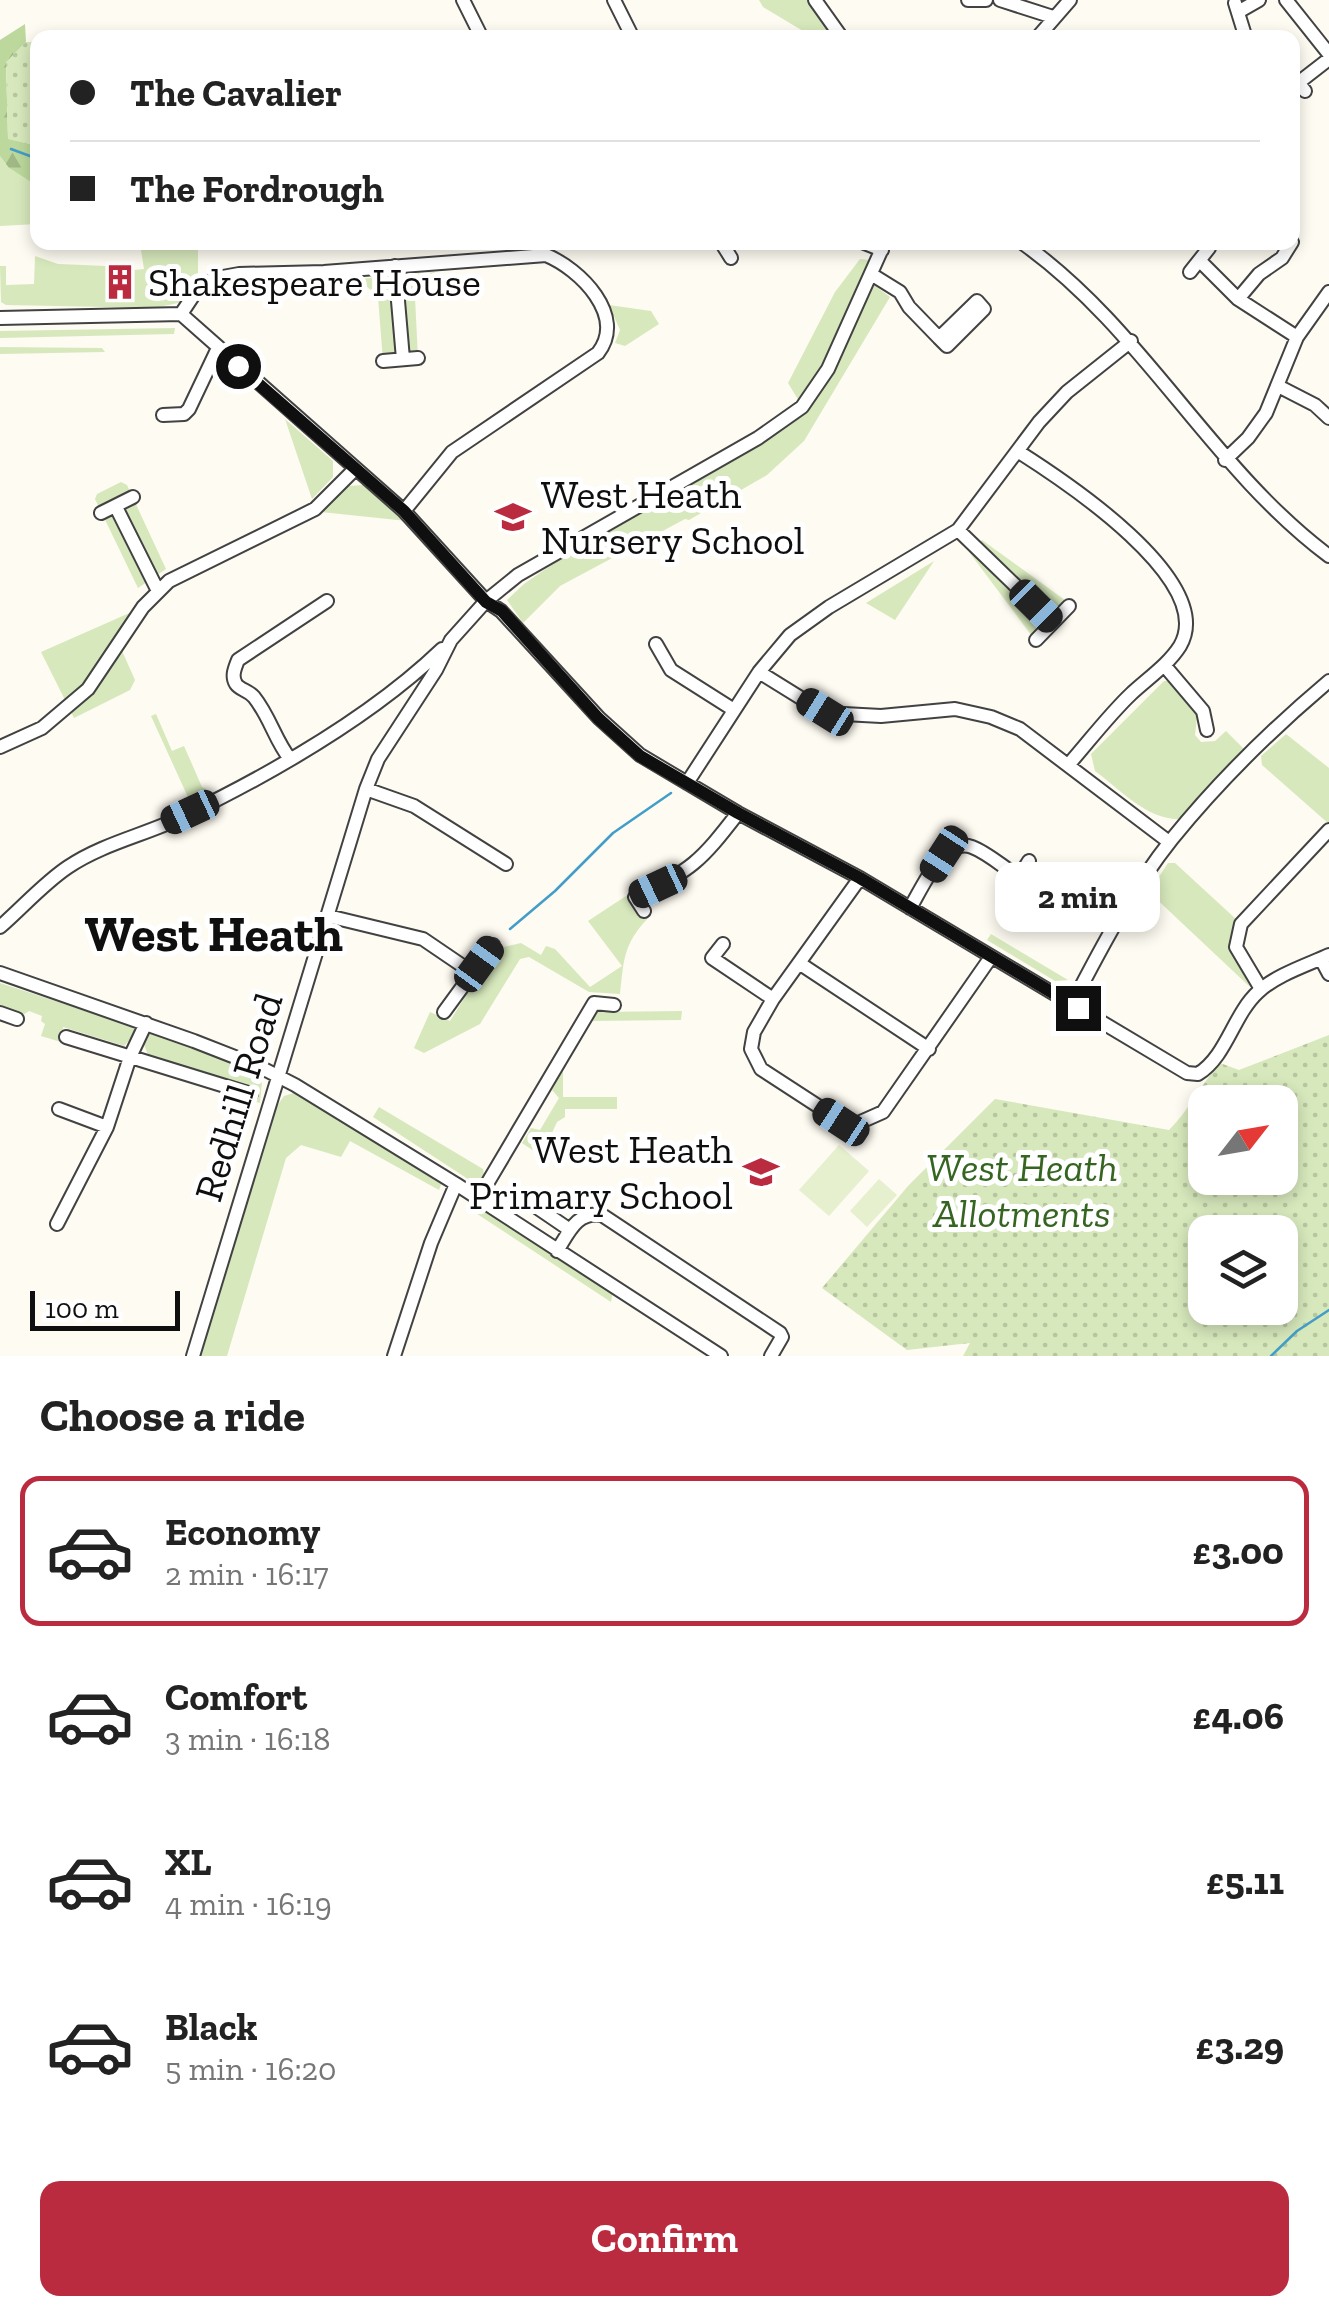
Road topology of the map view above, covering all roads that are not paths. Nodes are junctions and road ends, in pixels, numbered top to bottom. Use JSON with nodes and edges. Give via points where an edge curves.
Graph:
{"nodes":[{"id":1,"x":463,"y":0,"type":"edge"},
{"id":2,"x":614,"y":0,"type":"edge"},
{"id":3,"x":815,"y":0,"type":"edge"},
{"id":4,"x":968,"y":0,"type":"edge"},
{"id":5,"x":986,"y":0,"type":"edge"},
{"id":6,"x":1000,"y":0,"type":"edge"},
{"id":7,"x":1070,"y":0,"type":"edge"},
{"id":8,"x":1259,"y":0,"type":"edge"},
{"id":9,"x":1286,"y":0,"type":"edge"},
{"id":10,"x":1053,"y":18,"type":"junction"},
{"id":11,"x":478,"y":30,"type":"edge"},
{"id":12,"x":629,"y":30,"type":"edge"},
{"id":13,"x":836,"y":30,"type":"edge"},
{"id":14,"x":1043,"y":30,"type":"edge"},
{"id":15,"x":1243,"y":30,"type":"edge"},
{"id":16,"x":1329,"y":56,"type":"edge"},
{"id":17,"x":1300,"y":82,"type":"edge"},
{"id":18,"x":727,"y":250,"type":"edge"},
{"id":19,"x":882,"y":250,"type":"edge"},
{"id":20,"x":1032,"y":250,"type":"edge"},
{"id":21,"x":1208,"y":250,"type":"edge"},
{"id":22,"x":1287,"y":250,"type":"edge"},
{"id":23,"x":731,"y":258,"type":"dead end"},
{"id":24,"x":1200,"y":261,"type":"junction"},
{"id":25,"x":395,"y":266,"type":"junction"},
{"id":26,"x":1190,"y":272,"type":"dead end"},
{"id":27,"x":871,"y":274,"type":"junction"},
{"id":28,"x":1329,"y":292,"type":"edge"},
{"id":29,"x":1238,"y":299,"type":"junction"},
{"id":30,"x":181,"y":314,"type":"junction"},
{"id":31,"x":0,"y":318,"type":"edge"},
{"id":32,"x":1297,"y":337,"type":"junction"},
{"id":33,"x":939,"y":338,"type":"dead end"},
{"id":34,"x":1130,"y":341,"type":"junction"},
{"id":35,"x":218,"y":348,"type":"junction"},
{"id":36,"x":418,"y":358,"type":"dead end"},
{"id":37,"x":403,"y":359,"type":"junction"},
{"id":38,"x":383,"y":361,"type":"dead end"},
{"id":39,"x":1278,"y":386,"type":"junction"},
{"id":40,"x":1329,"y":418,"type":"edge"},
{"id":41,"x":164,"y":431,"type":"dead end"},
{"id":42,"x":1019,"y":452,"type":"junction"},
{"id":43,"x":1225,"y":460,"type":"junction"},
{"id":44,"x":355,"y":470,"type":"junction"},
{"id":45,"x":133,"y":498,"type":"dead end"},
{"id":46,"x":116,"y":507,"type":"junction"},
{"id":47,"x":404,"y":511,"type":"junction"},
{"id":48,"x":102,"y":513,"type":"dead end"},
{"id":49,"x":958,"y":530,"type":"junction"},
{"id":50,"x":1329,"y":556,"type":"edge"},
{"id":51,"x":158,"y":591,"type":"junction"},
{"id":52,"x":327,"y":601,"type":"dead end"},
{"id":53,"x":486,"y":602,"type":"junction"},
{"id":54,"x":1068,"y":606,"type":"dead end"},
{"id":55,"x":1052,"y":622,"type":"junction"},
{"id":56,"x":451,"y":640,"type":"junction"},
{"id":57,"x":1036,"y":640,"type":"dead end"},
{"id":58,"x":656,"y":644,"type":"dead end"},
{"id":59,"x":1164,"y":665,"type":"junction"},
{"id":60,"x":759,"y":672,"type":"junction"},
{"id":61,"x":406,"y":678,"type":"junction"},
{"id":62,"x":1329,"y":680,"type":"edge"},
{"id":63,"x":419,"y":693,"type":"junction"},
{"id":64,"x":734,"y":710,"type":"junction"},
{"id":65,"x":1207,"y":730,"type":"dead end"},
{"id":66,"x":0,"y":746,"type":"edge"},
{"id":67,"x":290,"y":760,"type":"junction"},
{"id":68,"x":1070,"y":763,"type":"junction"},
{"id":69,"x":688,"y":783,"type":"junction"},
{"id":70,"x":366,"y":789,"type":"junction"},
{"id":71,"x":738,"y":813,"type":"junction"},
{"id":72,"x":1329,"y":830,"type":"edge"},
{"id":73,"x":1170,"y":842,"type":"junction"},
{"id":74,"x":1029,"y":861,"type":"dead end"},
{"id":75,"x":506,"y":864,"type":"dead end"},
{"id":76,"x":860,"y":878,"type":"junction"},
{"id":77,"x":910,"y":908,"type":"junction"},
{"id":78,"x":644,"y":911,"type":"dead end"},
{"id":79,"x":328,"y":916,"type":"junction"},
{"id":80,"x":4,"y":921,"type":"edge"},
{"id":81,"x":723,"y":944,"type":"dead end"},
{"id":82,"x":492,"y":945,"type":"dead end"},
{"id":83,"x":991,"y":956,"type":"junction"},
{"id":84,"x":1325,"y":957,"type":"edge"},
{"id":85,"x":798,"y":964,"type":"junction"},
{"id":86,"x":473,"y":973,"type":"junction"},
{"id":87,"x":1,"y":974,"type":"edge"},
{"id":88,"x":1329,"y":974,"type":"edge"},
{"id":89,"x":1261,"y":989,"type":"junction"},
{"id":90,"x":773,"y":999,"type":"junction"},
{"id":91,"x":1072,"y":1004,"type":"junction"},
{"id":92,"x":614,"y":1005,"type":"dead end"},
{"id":93,"x":444,"y":1012,"type":"dead end"},
{"id":94,"x":146,"y":1022,"type":"junction"},
{"id":95,"x":66,"y":1036,"type":"dead end"},
{"id":96,"x":928,"y":1049,"type":"junction"},
{"id":97,"x":130,"y":1057,"type":"junction"},
{"id":98,"x":278,"y":1076,"type":"junction"},
{"id":99,"x":251,"y":1094,"type":"dead end"},
{"id":100,"x":59,"y":1108,"type":"dead end"},
{"id":101,"x":106,"y":1127,"type":"junction"},
{"id":102,"x":456,"y":1184,"type":"junction"},
{"id":103,"x":478,"y":1199,"type":"junction"},
{"id":104,"x":526,"y":1200,"type":"dead end"},
{"id":105,"x":57,"y":1224,"type":"dead end"},
{"id":106,"x":570,"y":1230,"type":"junction"},
{"id":107,"x":557,"y":1250,"type":"junction"},
{"id":108,"x":193,"y":1356,"type":"edge"},
{"id":109,"x":394,"y":1356,"type":"edge"},
{"id":110,"x":721,"y":1356,"type":"edge"},
{"id":111,"x":772,"y":1356,"type":"edge"}],
"edges":[{"from":1,"to":11,"type":"street"},
{"from":2,"to":12,"type":"street"},
{"from":3,"to":13,"type":"street"},
{"from":4,"to":5,"type":"street"},
{"from":6,"to":10,"type":"street"},
{"from":7,"to":10,"type":"street"},
{"from":8,"to":15,"type":"street","via":[[1236,7]]},
{"from":9,"to":16,"type":"street"},
{"from":10,"to":14,"type":"street"},
{"from":16,"to":17,"type":"street"},
{"from":18,"to":23,"type":"street"},
{"from":19,"to":27,"type":"street","name":"Redhill Road"},
{"from":20,"to":34,"type":"street"},
{"from":21,"to":24,"type":"street"},
{"from":22,"to":29,"type":"street"},
{"from":24,"to":26,"type":"street"},
{"from":24,"to":29,"type":"street"},
{"from":25,"to":30,"type":"street","via":[[217,278],[199,287]]},
{"from":25,"to":37,"type":"street"},
{"from":25,"to":47,"type":"street","via":[[546,255],[582,277],[609,332],[598,353],[452,452]]},
{"from":27,"to":33,"type":"street","via":[[900,292]]},
{"from":27,"to":53,"type":"street","name":"Redhill Road","via":[[828,370],[802,407],[547,556]]},
{"from":28,"to":32,"type":"street"},
{"from":29,"to":32,"type":"street"},
{"from":30,"to":31,"type":"street"},
{"from":30,"to":35,"type":"street"},
{"from":32,"to":39,"type":"street"},
{"from":34,"to":42,"type":"street","via":[[1066,392]]},
{"from":34,"to":43,"type":"street"},
{"from":35,"to":41,"type":"street","via":[[189,409],[162,411]]},
{"from":35,"to":44,"type":"street"},
{"from":36,"to":37,"type":"street"},
{"from":37,"to":38,"type":"street"},
{"from":39,"to":40,"type":"street"},
{"from":39,"to":43,"type":"street","via":[[1266,413]]},
{"from":42,"to":49,"type":"street"},
{"from":42,"to":59,"type":"street","via":[[1112,516],[1172,586],[1186,630]]},
{"from":43,"to":50,"type":"street"},
{"from":44,"to":47,"type":"street"},
{"from":44,"to":51,"type":"street","via":[[316,509],[187,570]]},
{"from":45,"to":46,"type":"street"},
{"from":46,"to":48,"type":"street"},
{"from":46,"to":51,"type":"street"},
{"from":47,"to":53,"type":"street"},
{"from":49,"to":55,"type":"street"},
{"from":49,"to":60,"type":"street","via":[[804,623]]},
{"from":51,"to":66,"type":"street","via":[[88,690],[42,728]]},
{"from":52,"to":67,"type":"street","via":[[238,660],[234,674],[235,694],[252,694]]},
{"from":53,"to":56,"type":"street","name":"Redhill Road"},
{"from":53,"to":69,"type":"street","via":[[502,611],[618,737]]},
{"from":54,"to":55,"type":"street"},
{"from":55,"to":57,"type":"street"},
{"from":56,"to":61,"type":"street"},
{"from":56,"to":63,"type":"street","name":"Redhill Road"},
{"from":58,"to":64,"type":"street","via":[[671,670]]},
{"from":59,"to":65,"type":"street","via":[[1202,711]]},
{"from":59,"to":68,"type":"street"},
{"from":60,"to":64,"type":"street"},
{"from":60,"to":68,"type":"street","via":[[825,712],[882,716],[955,709],[991,717]]},
{"from":61,"to":63,"type":"street"},
{"from":61,"to":67,"type":"street"},
{"from":62,"to":73,"type":"street","via":[[1248,753]]},
{"from":63,"to":70,"type":"street","name":"Redhill Road"},
{"from":64,"to":69,"type":"street"},
{"from":67,"to":80,"type":"street","via":[[67,867]]},
{"from":68,"to":73,"type":"street"},
{"from":69,"to":71,"type":"street"},
{"from":70,"to":75,"type":"street","via":[[414,806]]},
{"from":70,"to":79,"type":"street","name":"Redhill Road"},
{"from":71,"to":76,"type":"street"},
{"from":71,"to":78,"type":"street","via":[[692,867],[635,897]]},
{"from":72,"to":89,"type":"street","via":[[1242,924],[1236,947]]},
{"from":73,"to":91,"type":"street"},
{"from":74,"to":77,"type":"street","via":[[1016,882],[971,846],[957,846],[944,854]]},
{"from":76,"to":77,"type":"street"},
{"from":76,"to":85,"type":"street"},
{"from":77,"to":83,"type":"street"},
{"from":79,"to":86,"type":"street","via":[[423,939]]},
{"from":79,"to":98,"type":"street","name":"Redhill Road"},
{"from":81,"to":90,"type":"street","via":[[712,958]]},
{"from":82,"to":86,"type":"street"},
{"from":83,"to":91,"type":"street"},
{"from":83,"to":96,"type":"street"},
{"from":84,"to":88,"type":"street"},
{"from":84,"to":89,"type":"street"},
{"from":85,"to":90,"type":"street"},
{"from":85,"to":96,"type":"street"},
{"from":86,"to":93,"type":"street"},
{"from":87,"to":94,"type":"street"},
{"from":89,"to":91,"type":"street","via":[[1198,1074]]},
{"from":90,"to":96,"type":"street","via":[[754,1032],[755,1060],[841,1122],[860,1124],[883,1112]]},
{"from":92,"to":103,"type":"street","via":[[594,1003]]},
{"from":94,"to":97,"type":"street"},
{"from":94,"to":98,"type":"street"},
{"from":95,"to":97,"type":"street"},
{"from":97,"to":99,"type":"street"},
{"from":97,"to":101,"type":"street"},
{"from":98,"to":102,"type":"street"},
{"from":98,"to":108,"type":"street","name":"Redhill Road"},
{"from":100,"to":101,"type":"street"},
{"from":101,"to":105,"type":"street"},
{"from":102,"to":103,"type":"street"},
{"from":102,"to":109,"type":"street"},
{"from":103,"to":107,"type":"street"},
{"from":104,"to":106,"type":"street"},
{"from":106,"to":107,"type":"street"},
{"from":106,"to":111,"type":"street","via":[[588,1214],[612,1220],[780,1333]]},
{"from":107,"to":110,"type":"street"}]}
